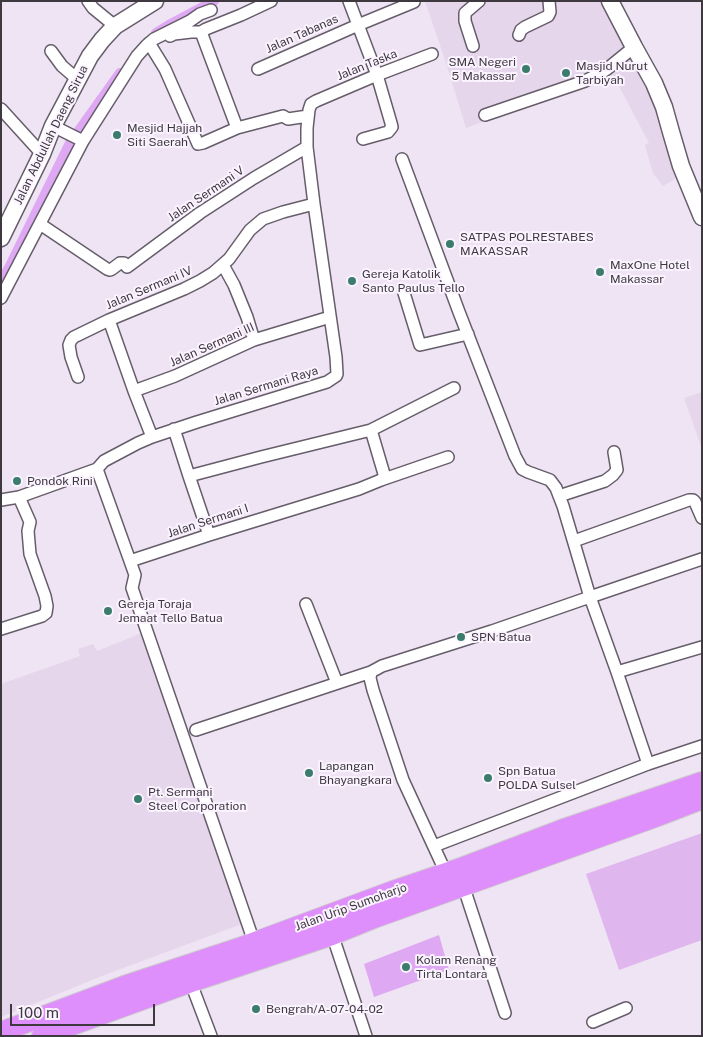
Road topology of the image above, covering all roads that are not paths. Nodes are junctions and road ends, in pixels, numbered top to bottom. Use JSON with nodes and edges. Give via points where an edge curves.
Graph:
{"nodes":[{"id":1,"x":88,"y":1,"type":"edge"},
{"id":2,"x":155,"y":1,"type":"edge"},
{"id":3,"x":271,"y":1,"type":"edge"},
{"id":4,"x":349,"y":1,"type":"edge"},
{"id":5,"x":480,"y":1,"type":"edge"},
{"id":6,"x":549,"y":1,"type":"edge"},
{"id":7,"x":610,"y":1,"type":"edge"},
{"id":8,"x":414,"y":2,"type":"edge"},
{"id":9,"x":358,"y":25,"type":"junction"},
{"id":10,"x":115,"y":26,"type":"junction"},
{"id":11,"x":203,"y":30,"type":"junction"},
{"id":12,"x":519,"y":36,"type":"dead end"},
{"id":13,"x":473,"y":46,"type":"dead end"},
{"id":14,"x":634,"y":47,"type":"junction"},
{"id":15,"x":149,"y":49,"type":"junction"},
{"id":16,"x":51,"y":51,"type":"dead end"},
{"id":17,"x":432,"y":54,"type":"dead end"},
{"id":18,"x":258,"y":69,"type":"dead end"},
{"id":19,"x":377,"y":75,"type":"junction"},
{"id":20,"x":77,"y":79,"type":"junction"},
{"id":21,"x":314,"y":102,"type":"joint"},
{"id":22,"x":1,"y":109,"type":"edge"},
{"id":23,"x":485,"y":115,"type":"dead end"},
{"id":24,"x":308,"y":116,"type":"junction"},
{"id":25,"x":56,"y":127,"type":"junction"},
{"id":26,"x":237,"y":128,"type":"junction"},
{"id":27,"x":363,"y":139,"type":"dead end"},
{"id":28,"x":80,"y":140,"type":"junction"},
{"id":29,"x":307,"y":147,"type":"junction"},
{"id":30,"x":42,"y":154,"type":"junction"},
{"id":31,"x":402,"y":159,"type":"dead end"},
{"id":32,"x":314,"y":204,"type":"junction"},
{"id":33,"x":702,"y":217,"type":"edge"},
{"id":34,"x":40,"y":224,"type":"junction"},
{"id":35,"x":1,"y":238,"type":"edge"},
{"id":36,"x":223,"y":265,"type":"junction"},
{"id":37,"x":404,"y":293,"type":"dead end"},
{"id":38,"x":1,"y":298,"type":"edge"},
{"id":39,"x":330,"y":317,"type":"junction"},
{"id":40,"x":109,"y":320,"type":"junction"},
{"id":41,"x":468,"y":334,"type":"junction"},
{"id":42,"x":254,"y":340,"type":"junction"},
{"id":43,"x":78,"y":377,"type":"dead end"},
{"id":44,"x":454,"y":388,"type":"dead end"},
{"id":45,"x":134,"y":391,"type":"junction"},
{"id":46,"x":174,"y":429,"type":"junction"},
{"id":47,"x":371,"y":430,"type":"junction"},
{"id":48,"x":152,"y":437,"type":"junction"},
{"id":49,"x":614,"y":452,"type":"dead end"},
{"id":50,"x":448,"y":457,"type":"dead end"},
{"id":51,"x":97,"y":469,"type":"junction"},
{"id":52,"x":189,"y":476,"type":"junction"},
{"id":53,"x":383,"y":477,"type":"junction"},
{"id":54,"x":19,"y":496,"type":"junction"},
{"id":55,"x":559,"y":496,"type":"junction"},
{"id":56,"x":1,"y":500,"type":"edge"},
{"id":57,"x":702,"y":518,"type":"edge"},
{"id":58,"x":210,"y":534,"type":"junction"},
{"id":59,"x":574,"y":541,"type":"junction"},
{"id":60,"x":702,"y":559,"type":"edge"},
{"id":61,"x":130,"y":561,"type":"junction"},
{"id":62,"x":590,"y":597,"type":"junction"},
{"id":63,"x":306,"y":604,"type":"dead end"},
{"id":64,"x":1,"y":629,"type":"edge"},
{"id":65,"x":702,"y":647,"type":"edge"},
{"id":66,"x":371,"y":672,"type":"junction"},
{"id":67,"x":617,"y":672,"type":"junction"},
{"id":68,"x":337,"y":683,"type":"junction"},
{"id":69,"x":196,"y":730,"type":"dead end"},
{"id":70,"x":702,"y":746,"type":"edge"},
{"id":71,"x":648,"y":764,"type":"junction"},
{"id":72,"x":702,"y":782,"type":"edge"},
{"id":73,"x":702,"y":799,"type":"edge"},
{"id":74,"x":655,"y":808,"type":"junction"},
{"id":75,"x":434,"y":846,"type":"junction"},
{"id":76,"x":456,"y":876,"type":"junction"},
{"id":77,"x":329,"y":925,"type":"junction"},
{"id":78,"x":254,"y":942,"type":"junction"},
{"id":79,"x":188,"y":974,"type":"junction"},
{"id":80,"x":626,"y":1008,"type":"dead end"},
{"id":81,"x":82,"y":1012,"type":"junction"},
{"id":82,"x":505,"y":1013,"type":"dead end"},
{"id":83,"x":593,"y":1022,"type":"dead end"},
{"id":84,"x":9,"y":1032,"type":"edge"},
{"id":85,"x":42,"y":1036,"type":"edge"},
{"id":86,"x":211,"y":1036,"type":"edge"},
{"id":87,"x":366,"y":1036,"type":"edge"}],
"edges":[{"from":1,"to":10,"type":"street"},
{"from":2,"to":10,"type":"main road","name":"Jalan Abdullah Daeng Sirua"},
{"from":3,"to":11,"type":"street"},
{"from":4,"to":9,"type":"street"},
{"from":5,"to":13,"type":"street","via":[[465,13]]},
{"from":6,"to":12,"type":"street","via":[[548,16],[525,27]]},
{"from":7,"to":14,"type":"main road"},
{"from":8,"to":9,"type":"street","name":"Jalan Tabanas"},
{"from":9,"to":18,"type":"street","name":"Jalan Tabanas"},
{"from":9,"to":19,"type":"street"},
{"from":10,"to":20,"type":"main road","name":"Jalan Abdullah Daeng Sirua","via":[[90,56]]},
{"from":11,"to":15,"type":"street","via":[[174,34]]},
{"from":11,"to":15,"type":"street","via":[[205,12],[164,33]]},
{"from":11,"to":26,"type":"street"},
{"from":14,"to":23,"type":"street","via":[[607,69],[585,81]]},
{"from":14,"to":33,"type":"main road","via":[[664,107]]},
{"from":15,"to":26,"type":"street","via":[[165,69],[198,144]]},
{"from":15,"to":28,"type":"street","via":[[132,64]]},
{"from":16,"to":20,"type":"street"},
{"from":17,"to":19,"type":"street","name":"Jalan Taska"},
{"from":19,"to":21,"type":"street","name":"Jalan Taska"},
{"from":19,"to":27,"type":"street","via":[[392,126],[388,132]]},
{"from":20,"to":25,"type":"main road","name":"Jalan Abdullah Daeng Sirua"},
{"from":21,"to":24,"type":"street","name":"Jalan Sermani Raya"},
{"from":22,"to":30,"type":"street"},
{"from":24,"to":26,"type":"street","via":[[288,120],[283,116]]},
{"from":24,"to":29,"type":"street","name":"Jalan Sermani Raya"},
{"from":25,"to":28,"type":"street"},
{"from":25,"to":30,"type":"main road","name":"Jalan Abdullah Daeng Sirua"},
{"from":28,"to":34,"type":"street"},
{"from":29,"to":32,"type":"street","name":"Jalan Sermani Raya"},
{"from":29,"to":34,"type":"street","name":"Jalan Sermani V","via":[[200,213],[127,267],[120,263],[107,269]]},
{"from":30,"to":35,"type":"main road","name":"Jalan Abdullah Daeng Sirua"},
{"from":31,"to":41,"type":"street"},
{"from":32,"to":36,"type":"street","name":"Jalan Sermani IV","via":[[271,215],[258,222]]},
{"from":32,"to":39,"type":"street","name":"Jalan Sermani Raya"},
{"from":34,"to":38,"type":"street"},
{"from":36,"to":40,"type":"street","name":"Jalan Sermani IV","via":[[184,289]]},
{"from":36,"to":42,"type":"street","via":[[247,316]]},
{"from":37,"to":41,"type":"street","via":[[420,345]]},
{"from":39,"to":42,"type":"street","name":"Jalan Sermani III"},
{"from":39,"to":46,"type":"street","name":"Jalan Sermani Raya","via":[[337,370],[332,380]]},
{"from":40,"to":43,"type":"street","name":"Jalan Sermani IV","via":[[72,338],[71,357]]},
{"from":40,"to":45,"type":"street"},
{"from":41,"to":55,"type":"street","via":[[519,464],[522,469],[550,480]]},
{"from":42,"to":45,"type":"street","name":"Jalan Sermani III"},
{"from":44,"to":47,"type":"street"},
{"from":45,"to":48,"type":"street"},
{"from":46,"to":48,"type":"street","name":"Jalan Sermani Raya"},
{"from":46,"to":52,"type":"street"},
{"from":47,"to":52,"type":"street"},
{"from":47,"to":53,"type":"street"},
{"from":48,"to":51,"type":"street","name":"Jalan Sermani Raya","via":[[104,461]]},
{"from":49,"to":55,"type":"street","via":[[617,470],[613,475],[605,481]]},
{"from":50,"to":53,"type":"street","name":"Jalan Sermani I"},
{"from":51,"to":54,"type":"street","name":"Jalan Sermani Raya"},
{"from":51,"to":61,"type":"street"},
{"from":52,"to":58,"type":"street"},
{"from":53,"to":58,"type":"street","name":"Jalan Sermani I","via":[[359,489]]},
{"from":54,"to":56,"type":"street","name":"Jalan Sermani Raya"},
{"from":54,"to":64,"type":"street","via":[[30,522],[30,554],[47,606],[42,616]]},
{"from":55,"to":59,"type":"street"},
{"from":57,"to":59,"type":"street","via":[[696,502],[689,500]]},
{"from":58,"to":61,"type":"street","name":"Jalan Sermani I"},
{"from":59,"to":62,"type":"street"},
{"from":60,"to":62,"type":"street"},
{"from":61,"to":78,"type":"street","via":[[135,574],[132,588]]},
{"from":62,"to":66,"type":"street"},
{"from":62,"to":67,"type":"street"},
{"from":63,"to":68,"type":"street"},
{"from":65,"to":67,"type":"street"},
{"from":66,"to":68,"type":"street"},
{"from":66,"to":75,"type":"street","via":[[373,690],[404,780]]},
{"from":67,"to":71,"type":"street"},
{"from":68,"to":69,"type":"street"},
{"from":70,"to":71,"type":"street"},
{"from":71,"to":75,"type":"street"},
{"from":72,"to":74,"type":"highway","name":"Jalan Urip Sumoharjo"},
{"from":73,"to":74,"type":"highway","name":"Jalan Urip Sumoharjo"},
{"from":74,"to":76,"type":"highway","name":"Jalan Urip Sumoharjo"},
{"from":75,"to":76,"type":"street"},
{"from":76,"to":77,"type":"highway","name":"Jalan Urip Sumoharjo","via":[[374,918]]},
{"from":76,"to":82,"type":"street"},
{"from":77,"to":78,"type":"highway","name":"Jalan Urip Sumoharjo"},
{"from":77,"to":79,"type":"highway","name":"Jalan Urip Sumoharjo"},
{"from":77,"to":87,"type":"street"},
{"from":78,"to":79,"type":"highway","name":"Jalan Urip Sumoharjo"},
{"from":79,"to":81,"type":"highway","name":"Jalan Urip Sumoharjo"},
{"from":79,"to":86,"type":"street"},
{"from":80,"to":83,"type":"street"},
{"from":81,"to":84,"type":"highway","name":"Jalan Urip Sumoharjo"},
{"from":81,"to":85,"type":"highway","name":"Jalan Urip Sumoharjo"}]}
